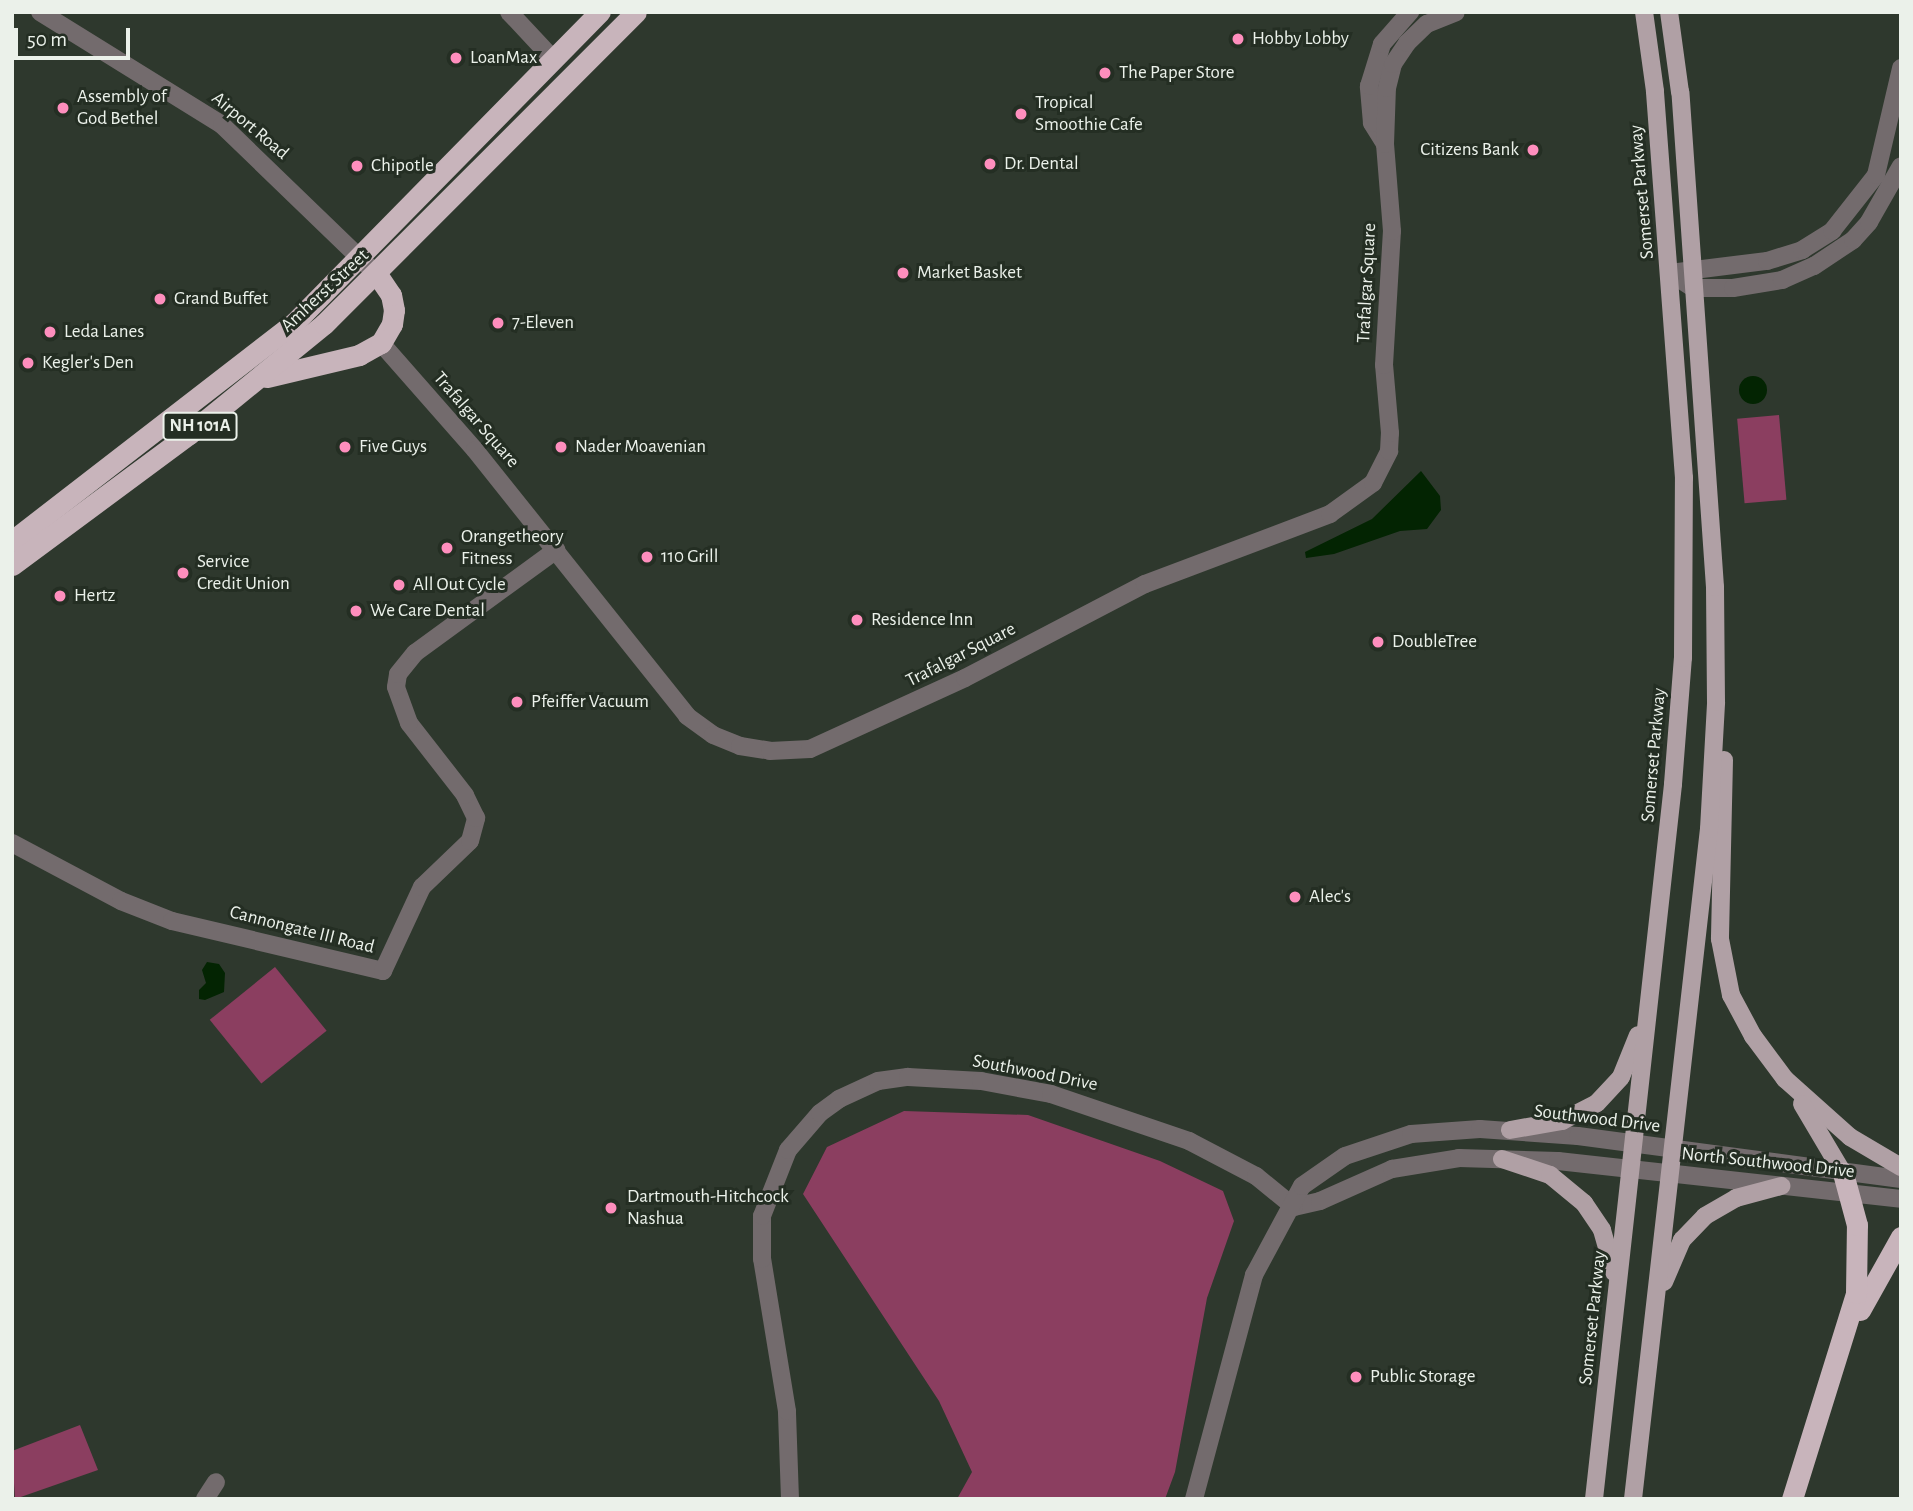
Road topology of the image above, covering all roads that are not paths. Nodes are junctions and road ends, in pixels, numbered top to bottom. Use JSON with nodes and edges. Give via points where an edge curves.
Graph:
{"nodes":[{"id":1,"x":40,"y":12,"type":"edge"},
{"id":2,"x":509,"y":12,"type":"edge"},
{"id":3,"x":600,"y":12,"type":"edge"},
{"id":4,"x":636,"y":12,"type":"edge"},
{"id":5,"x":1410,"y":12,"type":"edge"},
{"id":6,"x":1456,"y":12,"type":"edge"},
{"id":7,"x":1644,"y":12,"type":"edge"},
{"id":8,"x":1669,"y":12,"type":"edge"},
{"id":9,"x":553,"y":59,"type":"junction"},
{"id":10,"x":1901,"y":68,"type":"edge"},
{"id":11,"x":1385,"y":144,"type":"junction"},
{"id":12,"x":1901,"y":166,"type":"edge"},
{"id":13,"x":360,"y":258,"type":"junction"},
{"id":14,"x":1670,"y":273,"type":"junction"},
{"id":15,"x":377,"y":274,"type":"junction"},
{"id":16,"x":1692,"y":279,"type":"junction"},
{"id":17,"x":381,"y":343,"type":"junction"},
{"id":18,"x":260,"y":379,"type":"junction"},
{"id":19,"x":12,"y":541,"type":"edge"},
{"id":20,"x":556,"y":550,"type":"junction"},
{"id":21,"x":12,"y":565,"type":"edge"},
{"id":22,"x":1716,"y":702,"type":"junction"},
{"id":23,"x":12,"y":843,"type":"edge"},
{"id":24,"x":1650,"y":992,"type":"junction"},
{"id":25,"x":1785,"y":1079,"type":"junction"},
{"id":26,"x":1510,"y":1130,"type":"junction"},
{"id":27,"x":1633,"y":1144,"type":"junction"},
{"id":28,"x":1673,"y":1149,"type":"junction"},
{"id":29,"x":1502,"y":1159,"type":"junction"},
{"id":30,"x":1901,"y":1167,"type":"edge"},
{"id":31,"x":1630,"y":1170,"type":"junction"},
{"id":32,"x":1843,"y":1173,"type":"junction"},
{"id":33,"x":1670,"y":1174,"type":"junction"},
{"id":34,"x":1901,"y":1179,"type":"edge"},
{"id":35,"x":1781,"y":1186,"type":"junction"},
{"id":36,"x":1850,"y":1194,"type":"junction"},
{"id":37,"x":1901,"y":1199,"type":"edge"},
{"id":38,"x":1294,"y":1207,"type":"junction"},
{"id":39,"x":1901,"y":1237,"type":"edge"},
{"id":40,"x":1617,"y":1293,"type":"junction"},
{"id":41,"x":1654,"y":1319,"type":"junction"},
{"id":42,"x":1833,"y":1377,"type":"junction"},
{"id":43,"x":216,"y":1482,"type":"dead end"},
{"id":44,"x":205,"y":1499,"type":"edge"},
{"id":45,"x":790,"y":1499,"type":"edge"},
{"id":46,"x":1194,"y":1499,"type":"edge"},
{"id":47,"x":1594,"y":1499,"type":"edge"},
{"id":48,"x":1633,"y":1499,"type":"edge"},
{"id":49,"x":1792,"y":1499,"type":"edge"}],
"edges":[{"from":1,"to":13,"type":"street","name":"Airport Road","via":[[222,125]]},
{"from":2,"to":9,"type":"street"},
{"from":3,"to":9,"type":"highway","name":"Amherst Street","number":"NH 101A"},
{"from":4,"to":15,"type":"highway","name":"Amherst Street","number":"NH 101A"},
{"from":5,"to":11,"type":"street","name":"Trafalgar Square","via":[[1382,44],[1370,79],[1372,123]]},
{"from":6,"to":11,"type":"street","name":"Trafalgar Square","via":[[1418,30],[1393,64],[1387,88]]},
{"from":7,"to":14,"type":"main road","name":"Somerset Parkway"},
{"from":8,"to":16,"type":"main road"},
{"from":9,"to":13,"type":"highway","name":"Amherst Street","number":"NH 101A"},
{"from":10,"to":16,"type":"street","via":[[1879,167],[1840,223],[1787,256]]},
{"from":11,"to":20,"type":"street","name":"Trafalgar Square","via":[[1392,206],[1384,365],[1389,451],[1373,483],[1330,514],[1145,584],[858,730],[797,752],[740,746],[698,726],[664,691]]},
{"from":12,"to":16,"type":"street","via":[[1869,222],[1830,257],[1764,285]]},
{"from":13,"to":15,"type":"street","name":"Airport Road"},
{"from":13,"to":19,"type":"highway","name":"Amherst Street","number":"NH 101A","via":[[262,351]]},
{"from":14,"to":16,"type":"street"},
{"from":14,"to":24,"type":"main road","name":"Somerset Parkway","via":[[1685,579],[1676,757]]},
{"from":15,"to":17,"type":"highway","via":[[391,295],[394,310],[393,324]]},
{"from":15,"to":18,"type":"highway","name":"Amherst Street","number":"NH 101A"},
{"from":16,"to":22,"type":"main road","via":[[1714,587]]},
{"from":17,"to":18,"type":"highway","via":[[359,355]]},
{"from":17,"to":20,"type":"street","name":"Trafalgar Square"},
{"from":18,"to":21,"type":"highway","name":"Amherst Street","number":"NH 101A"},
{"from":20,"to":23,"type":"street","name":"Cannongate III Road","via":[[415,653],[398,674],[396,687],[409,723],[465,794],[476,818],[470,841],[422,887],[383,971],[172,921],[121,901]]},
{"from":22,"to":25,"type":"main road","via":[[1724,776],[1720,922],[1724,969],[1745,1024]]},
{"from":22,"to":28,"type":"main road","via":[[1708,838]]},
{"from":24,"to":26,"type":"main road","via":[[1629,1060],[1605,1097],[1562,1121]]},
{"from":24,"to":27,"type":"main road","name":"Somerset Parkway"},
{"from":25,"to":30,"type":"main road","via":[[1850,1137]]},
{"from":25,"to":32,"type":"main road"},
{"from":26,"to":27,"type":"street","name":"Southwood Drive"},
{"from":26,"to":38,"type":"street","name":"Southwood Drive","via":[[1440,1130],[1383,1141],[1313,1175],[1302,1186]]},
{"from":27,"to":28,"type":"street","name":"Southwood Drive"},
{"from":27,"to":31,"type":"main road","name":"Somerset Parkway"},
{"from":28,"to":32,"type":"street","name":"North Southwood Drive"},
{"from":28,"to":33,"type":"main road"},
{"from":29,"to":31,"type":"street"},
{"from":29,"to":38,"type":"street","via":[[1447,1159],[1405,1166]]},
{"from":29,"to":40,"type":"main road","via":[[1541,1170],[1584,1203],[1606,1241]]},
{"from":31,"to":33,"type":"street","name":"North Southwood Drive"},
{"from":31,"to":40,"type":"main road","name":"Somerset Parkway"},
{"from":32,"to":34,"type":"street","name":"North Southwood Drive"},
{"from":32,"to":36,"type":"highway"},
{"from":33,"to":35,"type":"street","name":"North Southwood Drive"},
{"from":33,"to":41,"type":"main road"},
{"from":35,"to":36,"type":"street","name":"North Southwood Drive"},
{"from":35,"to":41,"type":"main road","via":[[1726,1202],[1693,1226],[1670,1266]]},
{"from":36,"to":37,"type":"street","name":"North Southwood Drive"},
{"from":36,"to":42,"type":"highway","via":[[1857,1225],[1858,1273],[1850,1323]]},
{"from":38,"to":45,"type":"street","name":"Southwood Drive","via":[[1256,1176],[1182,1138],[1051,1094],[981,1081],[908,1077],[878,1081],[839,1099],[820,1113],[788,1150],[762,1216],[762,1259],[787,1411]]},
{"from":38,"to":46,"type":"street","name":"Southwood Drive","via":[[1271,1240],[1250,1285]]},
{"from":39,"to":42,"type":"highway","via":[[1871,1287]]},
{"from":40,"to":47,"type":"main road","name":"Somerset Parkway"},
{"from":41,"to":48,"type":"main road"},
{"from":42,"to":49,"type":"highway"},
{"from":43,"to":44,"type":"street"}]}
